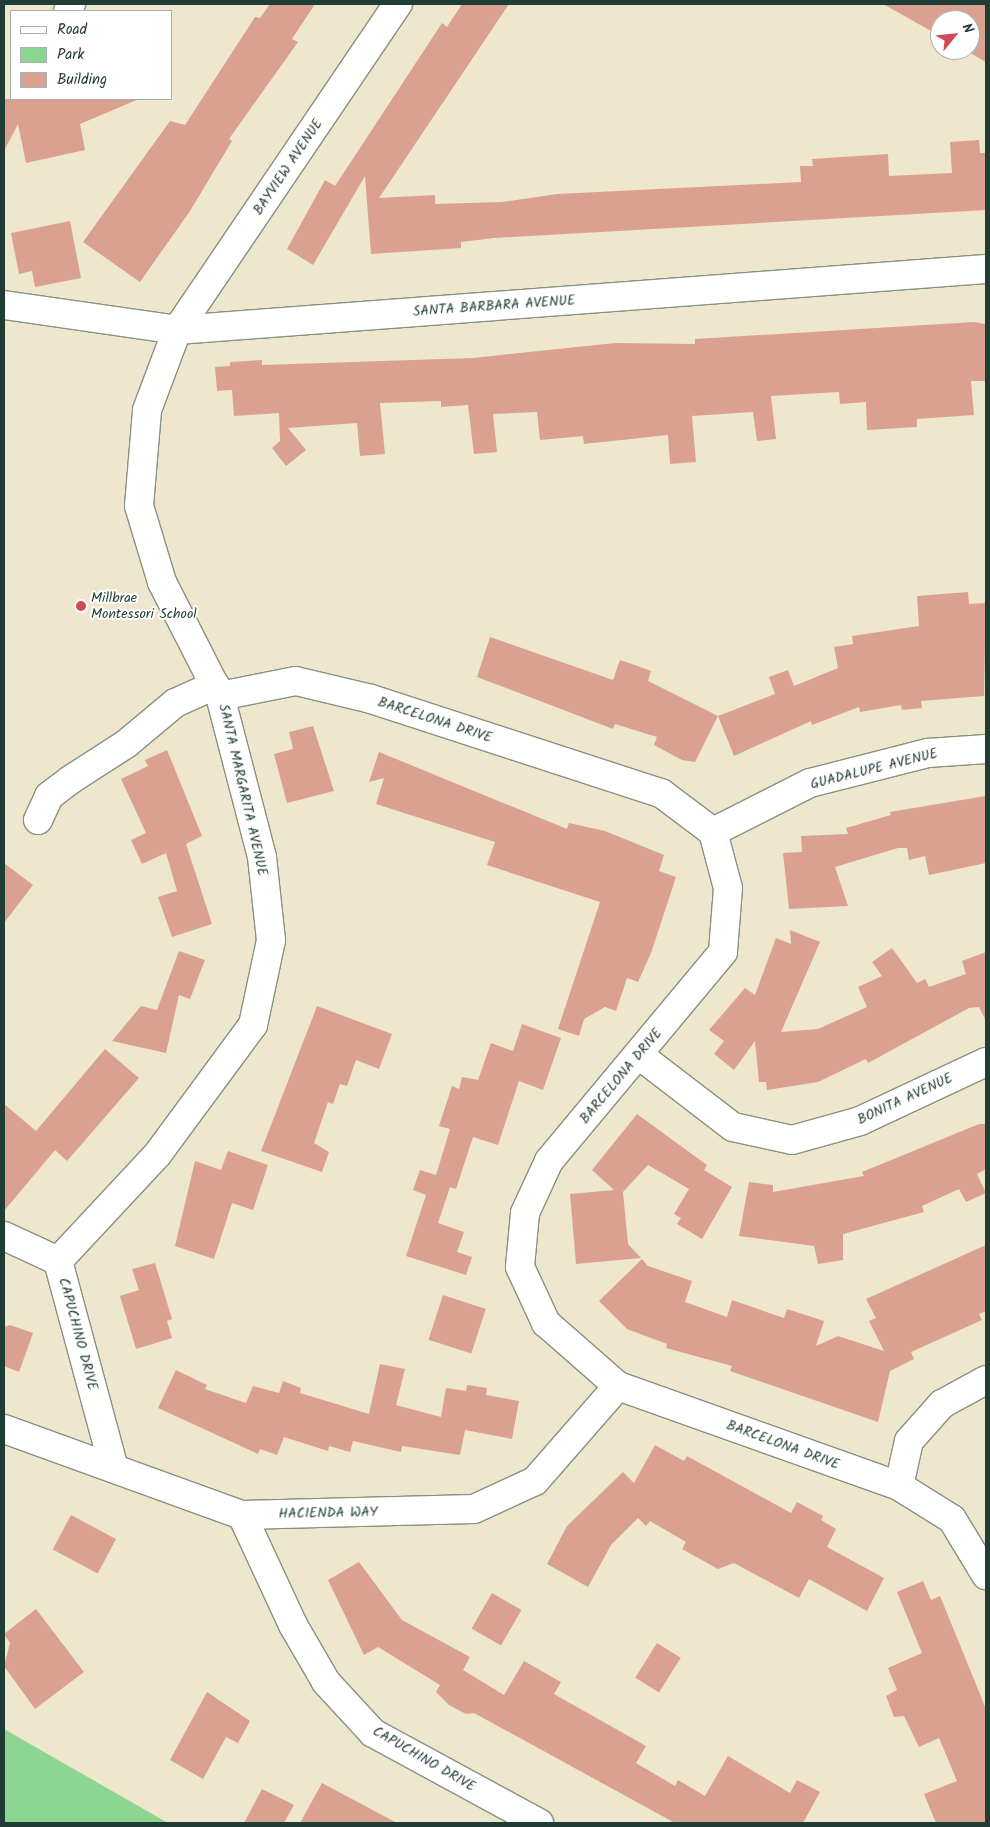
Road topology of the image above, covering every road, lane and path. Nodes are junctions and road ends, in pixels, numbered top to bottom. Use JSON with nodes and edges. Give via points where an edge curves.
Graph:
{"nodes":[{"id":1,"x":398,"y":4,"type":"edge"},
{"id":2,"x":986,"y":269,"type":"edge"},
{"id":3,"x":4,"y":305,"type":"edge"},
{"id":4,"x":177,"y":330,"type":"junction"},
{"id":5,"x":218,"y":690,"type":"junction"},
{"id":6,"x":986,"y":749,"type":"edge"},
{"id":7,"x":38,"y":820,"type":"dead end"},
{"id":8,"x":714,"y":832,"type":"junction"},
{"id":9,"x":640,"y":1055,"type":"junction"},
{"id":10,"x":986,"y":1062,"type":"edge"},
{"id":11,"x":4,"y":1236,"type":"edge"},
{"id":12,"x":58,"y":1261,"type":"junction"},
{"id":13,"x":986,"y":1380,"type":"edge"},
{"id":14,"x":618,"y":1386,"type":"junction"},
{"id":15,"x":4,"y":1429,"type":"edge"},
{"id":16,"x":112,"y":1465,"type":"junction"},
{"id":17,"x":899,"y":1486,"type":"junction"},
{"id":18,"x":242,"y":1516,"type":"junction"},
{"id":19,"x":986,"y":1575,"type":"edge"},
{"id":20,"x":539,"y":1823,"type":"edge"}],
"edges":[{"from":1,"to":4,"type":"street","name":"BAYVIEW AVENUE"},
{"from":2,"to":4,"type":"street","name":"SANTA BARBARA AVENUE"},
{"from":3,"to":4,"type":"street","name":"SANTA BARBARA AVENUE"},
{"from":4,"to":5,"type":"street","name":"SANTA MARGARITA AVENUE","via":[[146,410],[139,506],[162,582]]},
{"from":5,"to":7,"type":"street","name":"BARCELONA DRIVE","via":[[174,702],[126,744],[49,796]]},
{"from":5,"to":8,"type":"street","name":"BARCELONA DRIVE","via":[[296,682],[371,699],[660,793]]},
{"from":5,"to":12,"type":"street","name":"SANTA MARGARITA AVENUE","via":[[262,857],[272,940],[253,1025],[157,1155]]},
{"from":6,"to":8,"type":"street","name":"GUADALUPE AVENUE","via":[[928,753],[810,783]]},
{"from":8,"to":9,"type":"street","name":"BARCELONA DRIVE","via":[[728,888],[724,952]]},
{"from":9,"to":10,"type":"street","name":"BONITA AVENUE","via":[[733,1127],[792,1140],[860,1121]]},
{"from":9,"to":14,"type":"street","name":"BARCELONA DRIVE","via":[[549,1161],[525,1213],[520,1267],[546,1323]]},
{"from":11,"to":12,"type":"street","name":"CAPUCHINO DRIVE"},
{"from":12,"to":16,"type":"street","name":"CAPUCHINO DRIVE"},
{"from":13,"to":17,"type":"street","via":[[942,1404],[909,1441]]},
{"from":14,"to":17,"type":"street","name":"BARCELONA DRIVE"},
{"from":14,"to":18,"type":"street","name":"HACIENDA WAY","via":[[535,1481],[474,1509]]},
{"from":15,"to":16,"type":"street","name":"HACIENDA WAY","via":[[24,1440]]},
{"from":16,"to":18,"type":"street","name":"HACIENDA WAY"},
{"from":17,"to":19,"type":"street","name":"BARCELONA DRIVE","via":[[952,1519]]},
{"from":18,"to":20,"type":"street","name":"CAPUCHINO DRIVE","via":[[294,1625],[326,1682],[373,1733]]}]}
